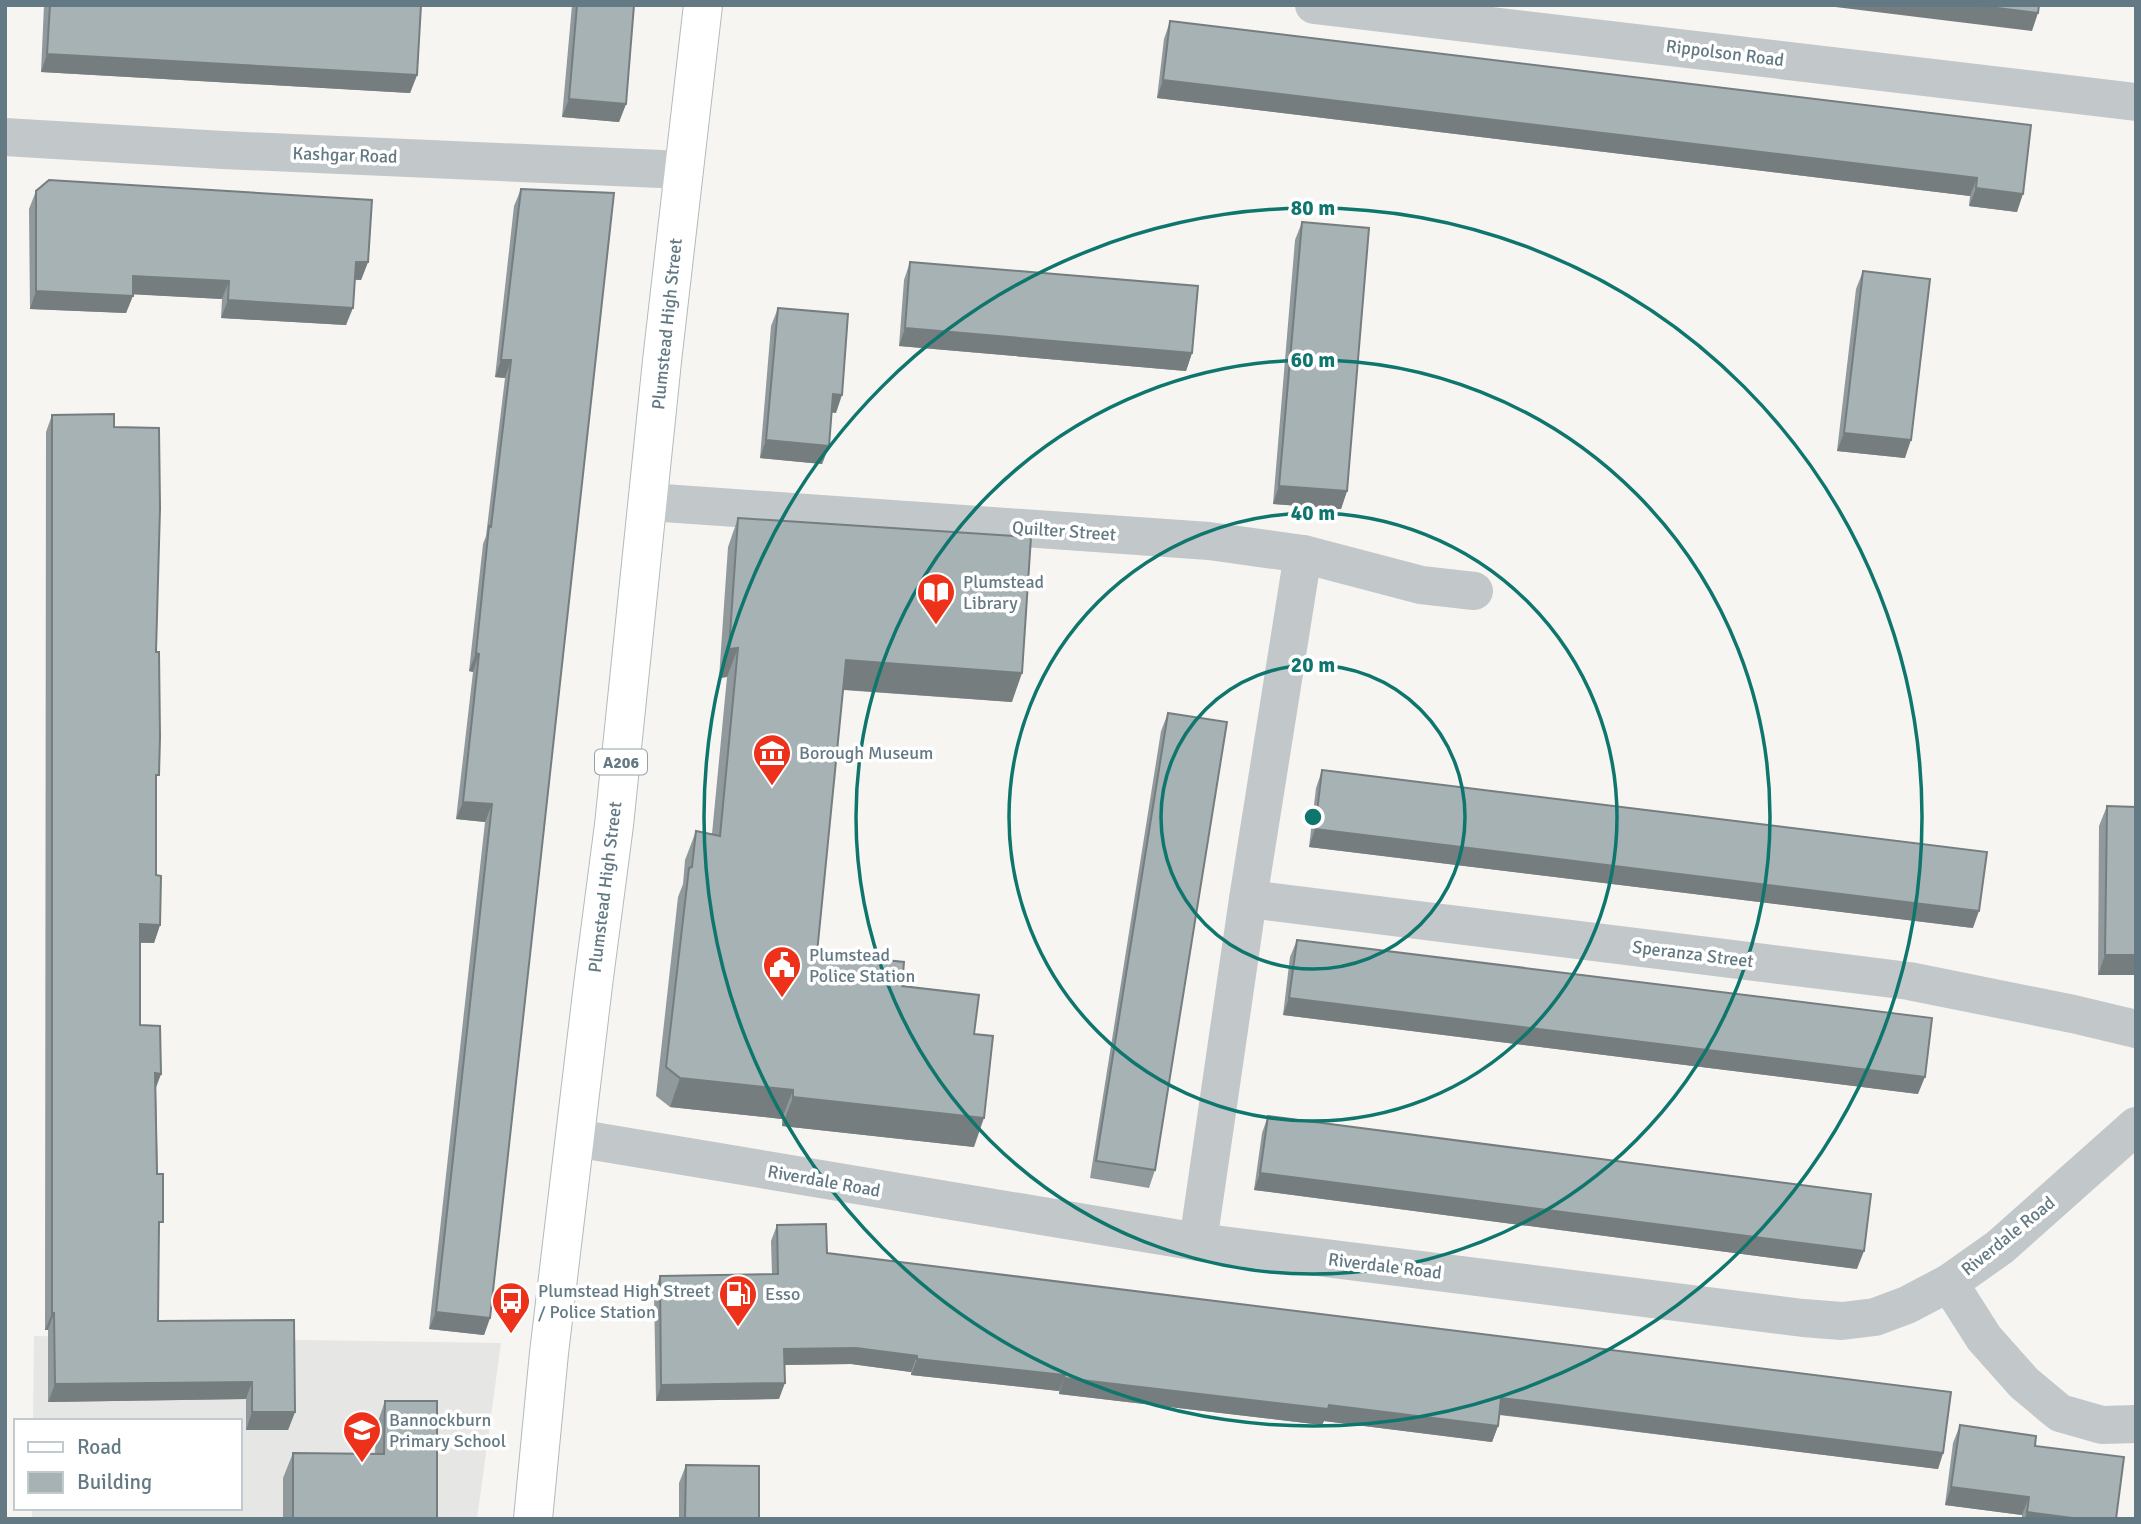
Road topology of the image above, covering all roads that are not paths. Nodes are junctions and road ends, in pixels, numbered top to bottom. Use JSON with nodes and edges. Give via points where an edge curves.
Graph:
{"nodes":[{"id":1,"x":703,"y":5,"type":"edge"},
{"id":2,"x":1314,"y":5,"type":"edge"},
{"id":3,"x":2136,"y":102,"type":"edge"},
{"id":4,"x":5,"y":137,"type":"edge"},
{"id":5,"x":684,"y":170,"type":"junction"},
{"id":6,"x":649,"y":502,"type":"junction"},
{"id":7,"x":1303,"y":554,"type":"junction"},
{"id":8,"x":1474,"y":591,"type":"dead end"},
{"id":9,"x":1248,"y":899,"type":"junction"},
{"id":10,"x":2136,"y":1029,"type":"edge"},
{"id":11,"x":2136,"y":1126,"type":"edge"},
{"id":12,"x":575,"y":1138,"type":"junction"},
{"id":13,"x":1198,"y":1242,"type":"junction"},
{"id":14,"x":1949,"y":1283,"type":"junction"},
{"id":15,"x":2136,"y":1424,"type":"edge"},
{"id":16,"x":533,"y":1519,"type":"edge"}],
"edges":[{"from":1,"to":5,"type":"main road","name":"Plumstead High Street","number":"A206"},
{"from":2,"to":3,"type":"street","name":"Rippolson Road"},
{"from":4,"to":5,"type":"street","name":"Kashgar Road"},
{"from":5,"to":6,"type":"main road","name":"Plumstead High Street","number":"A206"},
{"from":6,"to":7,"type":"street","name":"Quilter Street","via":[[1209,541]]},
{"from":6,"to":12,"type":"main road","name":"Plumstead High Street","number":"A206"},
{"from":7,"to":8,"type":"street","name":"Quilter Street","via":[[1421,585]]},
{"from":7,"to":9,"type":"street"},
{"from":9,"to":10,"type":"street","name":"Speranza Street","via":[[1909,981]]},
{"from":9,"to":13,"type":"street"},
{"from":11,"to":14,"type":"street","name":"Riverdale Road","via":[[2000,1247]]},
{"from":12,"to":13,"type":"street","name":"Riverdale Road"},
{"from":12,"to":16,"type":"main road","name":"Plumstead High Street","number":"A206"},
{"from":13,"to":14,"type":"street","name":"Riverdale Road","via":[[1842,1321],[1875,1317]]},
{"from":14,"to":15,"type":"street","via":[[1984,1338],[2024,1383],[2060,1413],[2102,1425]]}]}
